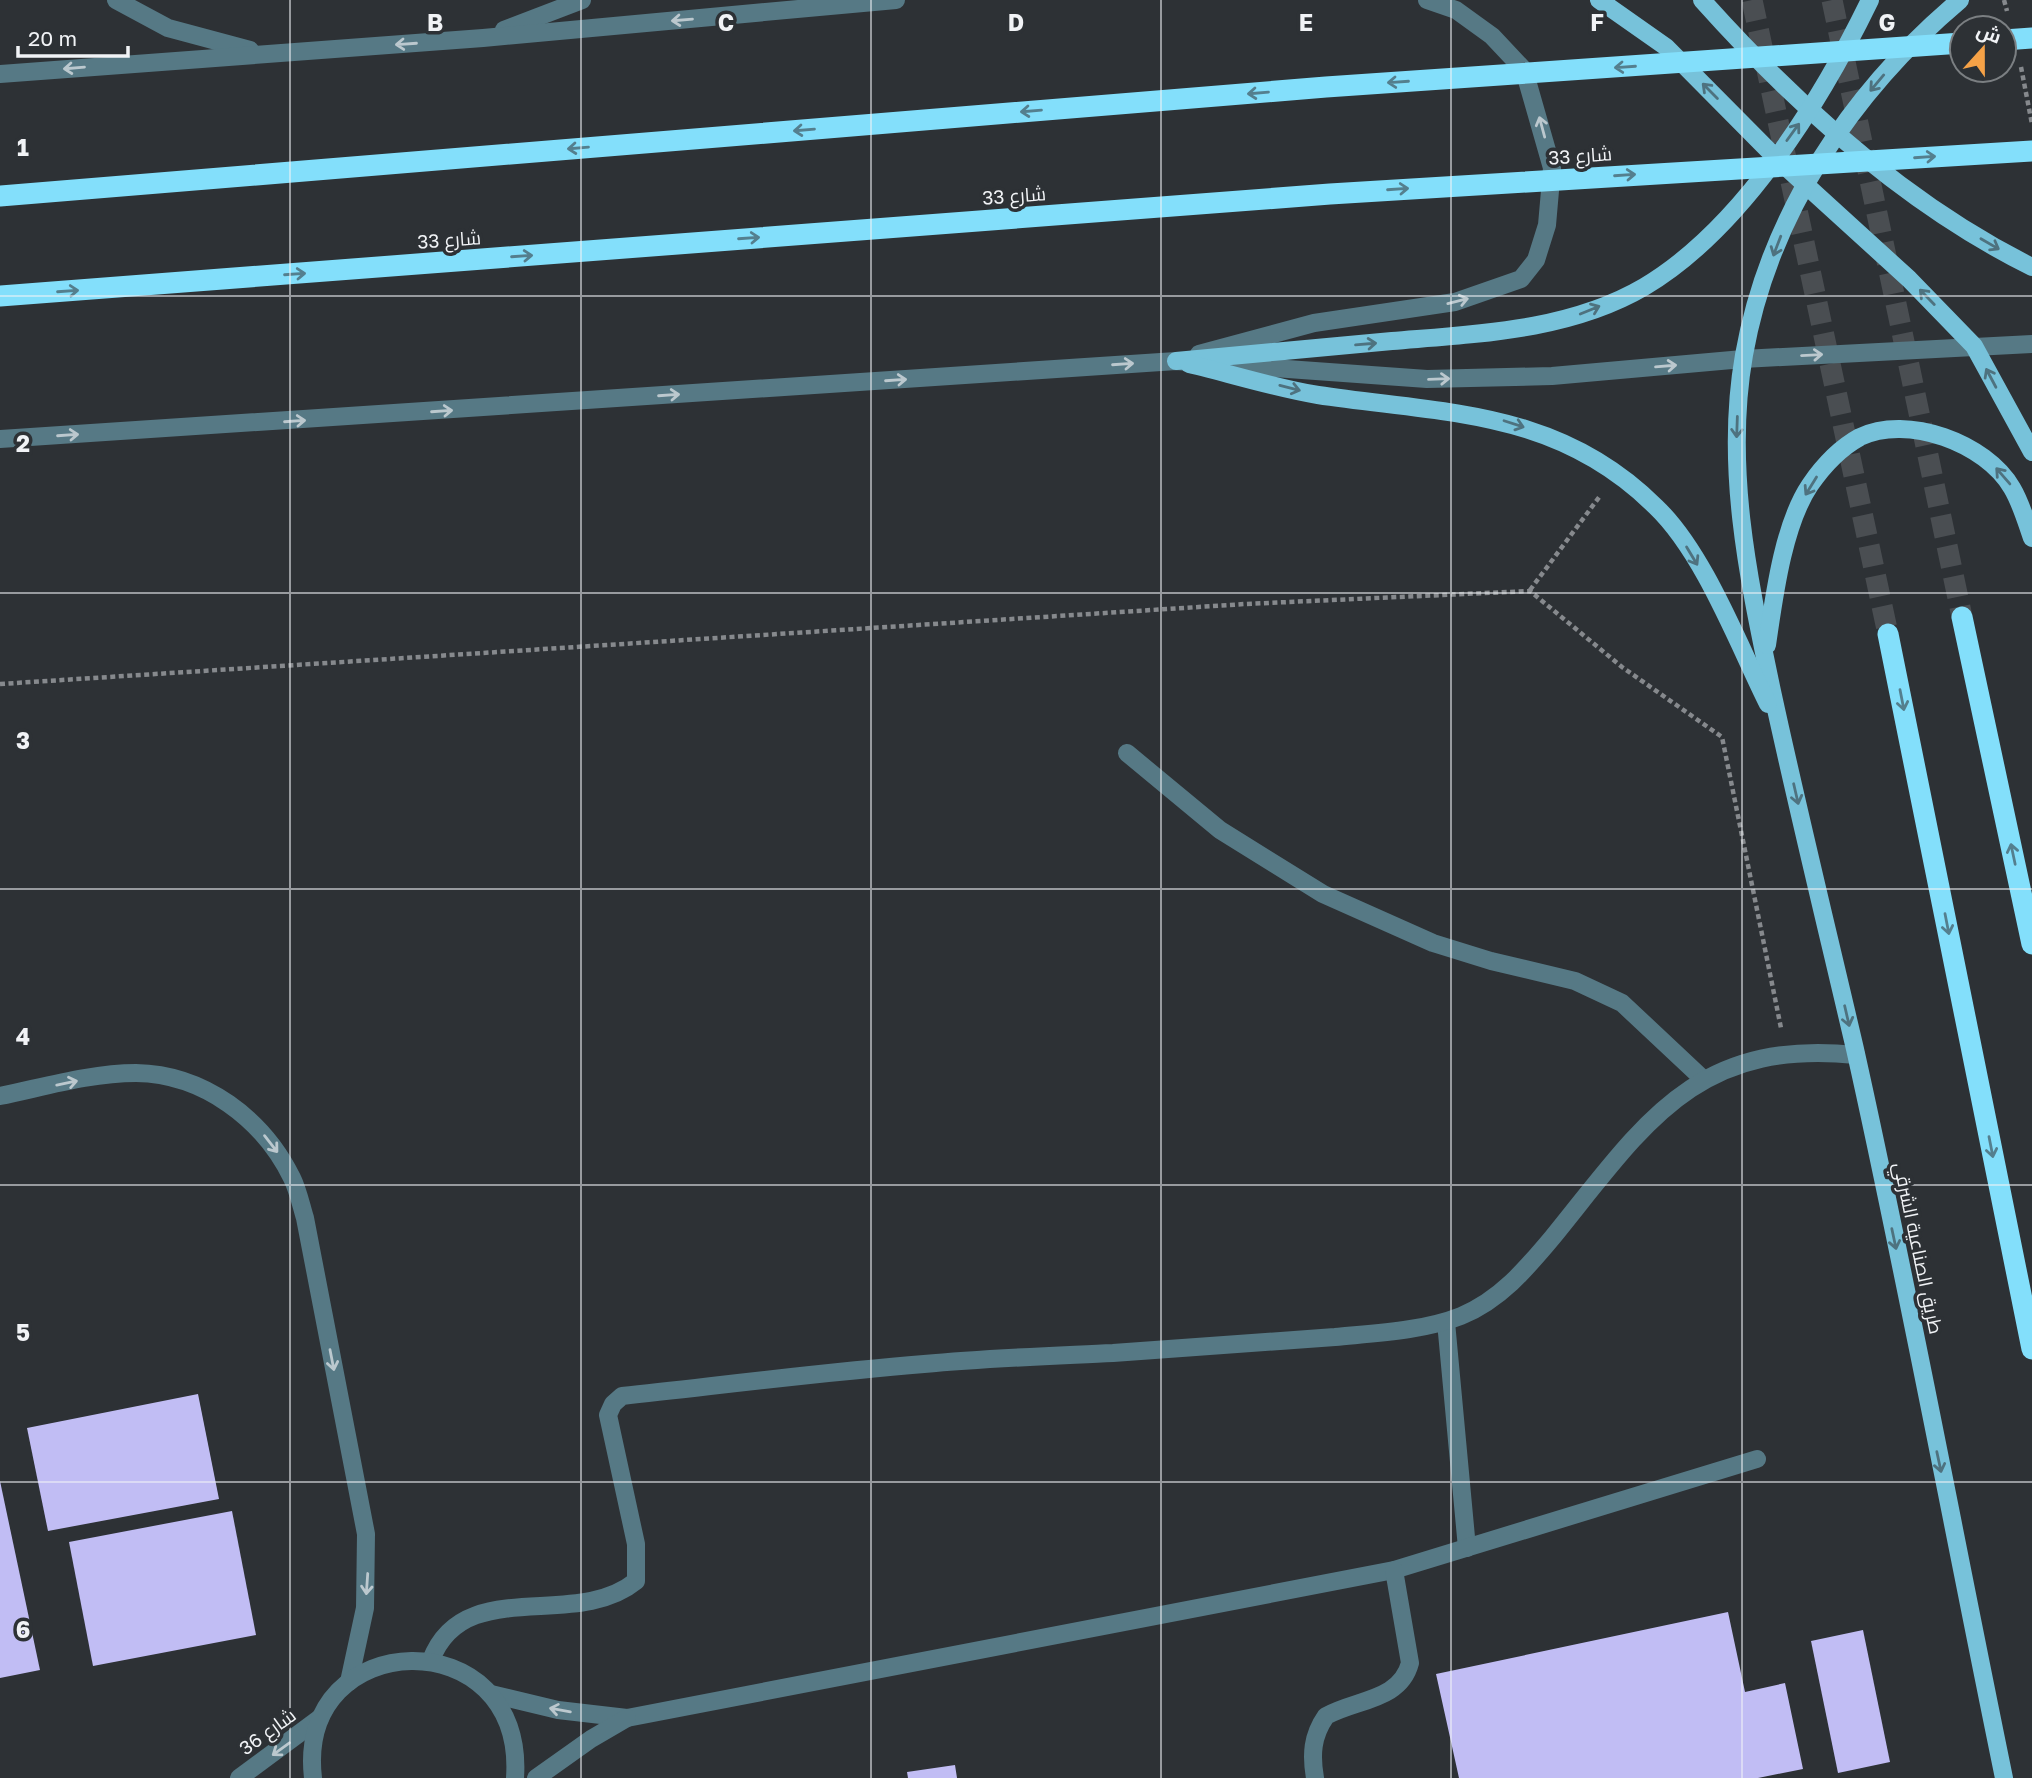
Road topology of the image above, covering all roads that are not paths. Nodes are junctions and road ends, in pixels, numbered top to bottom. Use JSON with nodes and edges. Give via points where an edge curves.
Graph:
{"nodes":[{"id":1,"x":116,"y":0,"type":"edge"},
{"id":2,"x":582,"y":0,"type":"edge"},
{"id":3,"x":896,"y":0,"type":"edge"},
{"id":4,"x":1427,"y":0,"type":"edge"},
{"id":5,"x":1599,"y":0,"type":"edge"},
{"id":6,"x":1702,"y":0,"type":"edge"},
{"id":7,"x":1870,"y":0,"type":"edge"},
{"id":8,"x":1960,"y":0,"type":"edge"},
{"id":9,"x":483,"y":38,"type":"junction"},
{"id":10,"x":1948,"y":44,"type":"edge"},
{"id":11,"x":264,"y":53,"type":"junction"},
{"id":12,"x":0,"y":74,"type":"edge"},
{"id":13,"x":1809,"y":110,"type":"junction"},
{"id":14,"x":1837,"y":131,"type":"junction"},
{"id":15,"x":2032,"y":150,"type":"edge"},
{"id":16,"x":1775,"y":157,"type":"junction"},
{"id":17,"x":1804,"y":183,"type":"junction"},
{"id":18,"x":0,"y":195,"type":"edge"},
{"id":19,"x":2032,"y":267,"type":"edge"},
{"id":20,"x":0,"y":296,"type":"edge"},
{"id":21,"x":2032,"y":344,"type":"edge"},
{"id":22,"x":1974,"y":346,"type":"junction"},
{"id":23,"x":1743,"y":359,"type":"junction"},
{"id":24,"x":1176,"y":361,"type":"junction"},
{"id":25,"x":0,"y":439,"type":"edge"},
{"id":26,"x":2032,"y":452,"type":"edge"},
{"id":27,"x":2032,"y":538,"type":"edge"},
{"id":28,"x":1962,"y":617,"type":"tunnel mouth"},
{"id":29,"x":1888,"y":634,"type":"tunnel mouth"},
{"id":30,"x":1765,"y":657,"type":"junction"},
{"id":31,"x":1780,"y":728,"type":"junction"},
{"id":32,"x":1127,"y":752,"type":"dead end"},
{"id":33,"x":2032,"y":944,"type":"edge"},
{"id":34,"x":1856,"y":1055,"type":"junction"},
{"id":35,"x":1703,"y":1079,"type":"junction"},
{"id":36,"x":0,"y":1096,"type":"edge"},
{"id":37,"x":1446,"y":1322,"type":"junction"},
{"id":38,"x":2032,"y":1349,"type":"edge"},
{"id":39,"x":1757,"y":1459,"type":"dead end"},
{"id":40,"x":1467,"y":1548,"type":"junction"},
{"id":41,"x":1394,"y":1570,"type":"junction"},
{"id":42,"x":431,"y":1660,"type":"junction"},
{"id":43,"x":349,"y":1682,"type":"junction"},
{"id":44,"x":491,"y":1694,"type":"junction"},
{"id":45,"x":320,"y":1718,"type":"junction"},
{"id":46,"x":627,"y":1718,"type":"junction"},
{"id":47,"x":239,"y":1778,"type":"edge"},
{"id":48,"x":313,"y":1778,"type":"edge"},
{"id":49,"x":515,"y":1778,"type":"edge"},
{"id":50,"x":536,"y":1778,"type":"edge"},
{"id":51,"x":1315,"y":1778,"type":"edge"},
{"id":52,"x":2004,"y":1778,"type":"edge"}],
"edges":[{"from":1,"to":11,"type":"street","via":[[168,28]]},
{"from":2,"to":9,"type":"street"},
{"from":3,"to":9,"type":"street","one_way":true},
{"from":24,"to":4,"type":"street","one_way":true,"via":[[1314,323],[1455,302],[1521,279],[1536,260],[1547,225],[1552,169],[1524,70],[1492,36],[1456,10]]},
{"from":16,"to":5,"type":"main road","one_way":true,"via":[[1665,47]]},
{"from":6,"to":13,"type":"main road"},
{"from":7,"to":13,"type":"main road"},
{"from":8,"to":14,"type":"main road","one_way":true,"via":[[1888,69]]},
{"from":9,"to":11,"type":"street","one_way":true},
{"from":10,"to":18,"type":"highway","one_way":true,"via":[[1326,88]]},
{"from":11,"to":12,"type":"street","one_way":true},
{"from":13,"to":14,"type":"main road"},
{"from":16,"to":13,"type":"main road","one_way":true},
{"from":14,"to":17,"type":"main road"},
{"from":14,"to":19,"type":"main road","one_way":true,"via":[[1958,226]]},
{"from":20,"to":15,"type":"highway","name":"شارع 33","one_way":true,"via":[[1330,194]]},
{"from":16,"to":17,"type":"main road"},
{"from":24,"to":16,"type":"main road","one_way":true,"via":[[1510,331],[1579,314],[1643,288],[1704,244]]},
{"from":22,"to":17,"type":"main road","one_way":true},
{"from":17,"to":23,"type":"main road","one_way":true,"via":[[1761,292]]},
{"from":21,"to":22,"type":"street"},
{"from":23,"to":22,"type":"street","one_way":true},
{"from":26,"to":22,"type":"main road","one_way":true},
{"from":24,"to":23,"type":"street","one_way":true,"via":[[1427,379],[1552,376]]},
{"from":23,"to":30,"type":"main road","one_way":true,"via":[[1737,475]]},
{"from":25,"to":24,"type":"street","one_way":true},
{"from":24,"to":31,"type":"main road","one_way":true,"via":[[1316,395],[1509,422],[1566,443],[1617,473],[1658,508],[1692,554]]},
{"from":27,"to":30,"type":"main road","one_way":true,"via":[[2012,486],[1970,449],[1938,435],[1897,429],[1861,437],[1831,458],[1808,487],[1774,597]]},
{"from":33,"to":28,"type":"highway","one_way":true},
{"from":29,"to":38,"type":"highway","one_way":true},
{"from":30,"to":31,"type":"main road"},
{"from":31,"to":34,"type":"main road","name":"طريق الصناعية الشرقي","one_way":true},
{"from":32,"to":35,"type":"street","via":[[1220,830],[1323,894],[1433,943],[1576,981],[1622,1003]]},
{"from":34,"to":35,"type":"street","via":[[1786,1053],[1739,1063]]},
{"from":34,"to":52,"type":"main road","name":"طريق الصناعية الشرقي","one_way":true},
{"from":35,"to":37,"type":"street","via":[[1670,1101],[1642,1128],[1520,1275],[1496,1297]]},
{"from":36,"to":43,"type":"street","one_way":true,"via":[[98,1076],[138,1073],[177,1079],[214,1093],[247,1116],[274,1146],[293,1180],[305,1218],[366,1534],[365,1608]]},
{"from":37,"to":40,"type":"street"},
{"from":37,"to":42,"type":"street","via":[[1243,1345],[925,1364],[622,1396],[608,1415],[636,1544],[636,1581],[617,1595],[583,1604],[469,1616],[447,1632]]},
{"from":39,"to":40,"type":"street"},
{"from":40,"to":41,"type":"street"},
{"from":41,"to":46,"type":"street"},
{"from":41,"to":51,"type":"street","via":[[1408,1672],[1398,1687],[1326,1716],[1313,1746]]},
{"from":42,"to":43,"type":"street","via":[[388,1662]]},
{"from":42,"to":44,"type":"street","via":[[454,1667]]},
{"from":43,"to":45,"type":"street"},
{"from":46,"to":44,"type":"street","one_way":true,"via":[[558,1710]]},
{"from":44,"to":49,"type":"street","via":[[513,1735]]},
{"from":45,"to":47,"type":"street","name":"شارع 36","one_way":true},
{"from":45,"to":48,"type":"street","via":[[313,1740]]},
{"from":46,"to":50,"type":"street"}]}
